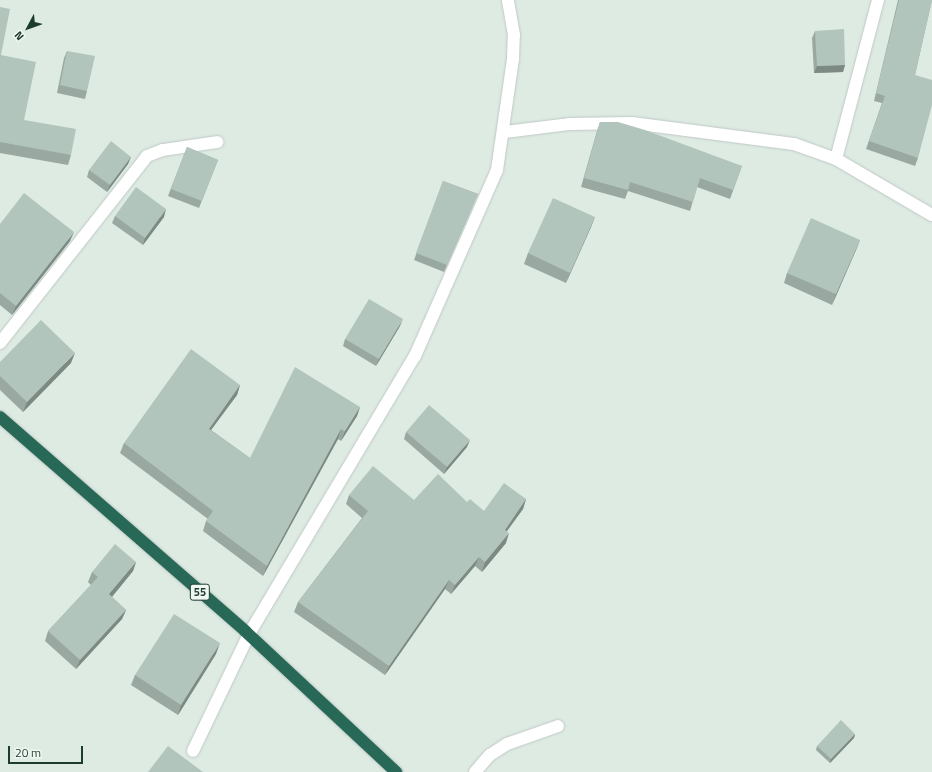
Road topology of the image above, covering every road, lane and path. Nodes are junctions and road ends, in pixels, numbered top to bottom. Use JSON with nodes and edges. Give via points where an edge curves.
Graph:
{"nodes":[{"id":1,"x":508,"y":0,"type":"edge"},
{"id":2,"x":878,"y":0,"type":"edge"},
{"id":3,"x":504,"y":132,"type":"junction"},
{"id":4,"x":217,"y":142,"type":"dead end"},
{"id":5,"x":836,"y":159,"type":"junction"},
{"id":6,"x":932,"y":215,"type":"edge"},
{"id":7,"x":0,"y":343,"type":"edge"},
{"id":8,"x":0,"y":417,"type":"edge"},
{"id":9,"x":249,"y":634,"type":"junction"},
{"id":10,"x":558,"y":726,"type":"dead end"},
{"id":11,"x":193,"y":751,"type":"dead end"},
{"id":12,"x":396,"y":772,"type":"edge"},
{"id":13,"x":475,"y":772,"type":"edge"}],
"edges":[{"from":1,"to":3,"type":"street","via":[[514,35]]},
{"from":2,"to":5,"type":"street"},
{"from":3,"to":5,"type":"street","via":[[569,124],[632,123],[794,144]]},
{"from":3,"to":9,"type":"street","via":[[497,170],[415,356]]},
{"from":4,"to":7,"type":"street","via":[[163,150],[147,156]]},
{"from":5,"to":6,"type":"street"},
{"from":8,"to":9,"type":"highway","number":"55"},
{"from":9,"to":11,"type":"street"},
{"from":9,"to":12,"type":"highway","number":"55"},
{"from":10,"to":13,"type":"street","via":[[508,744],[490,755]]}]}
